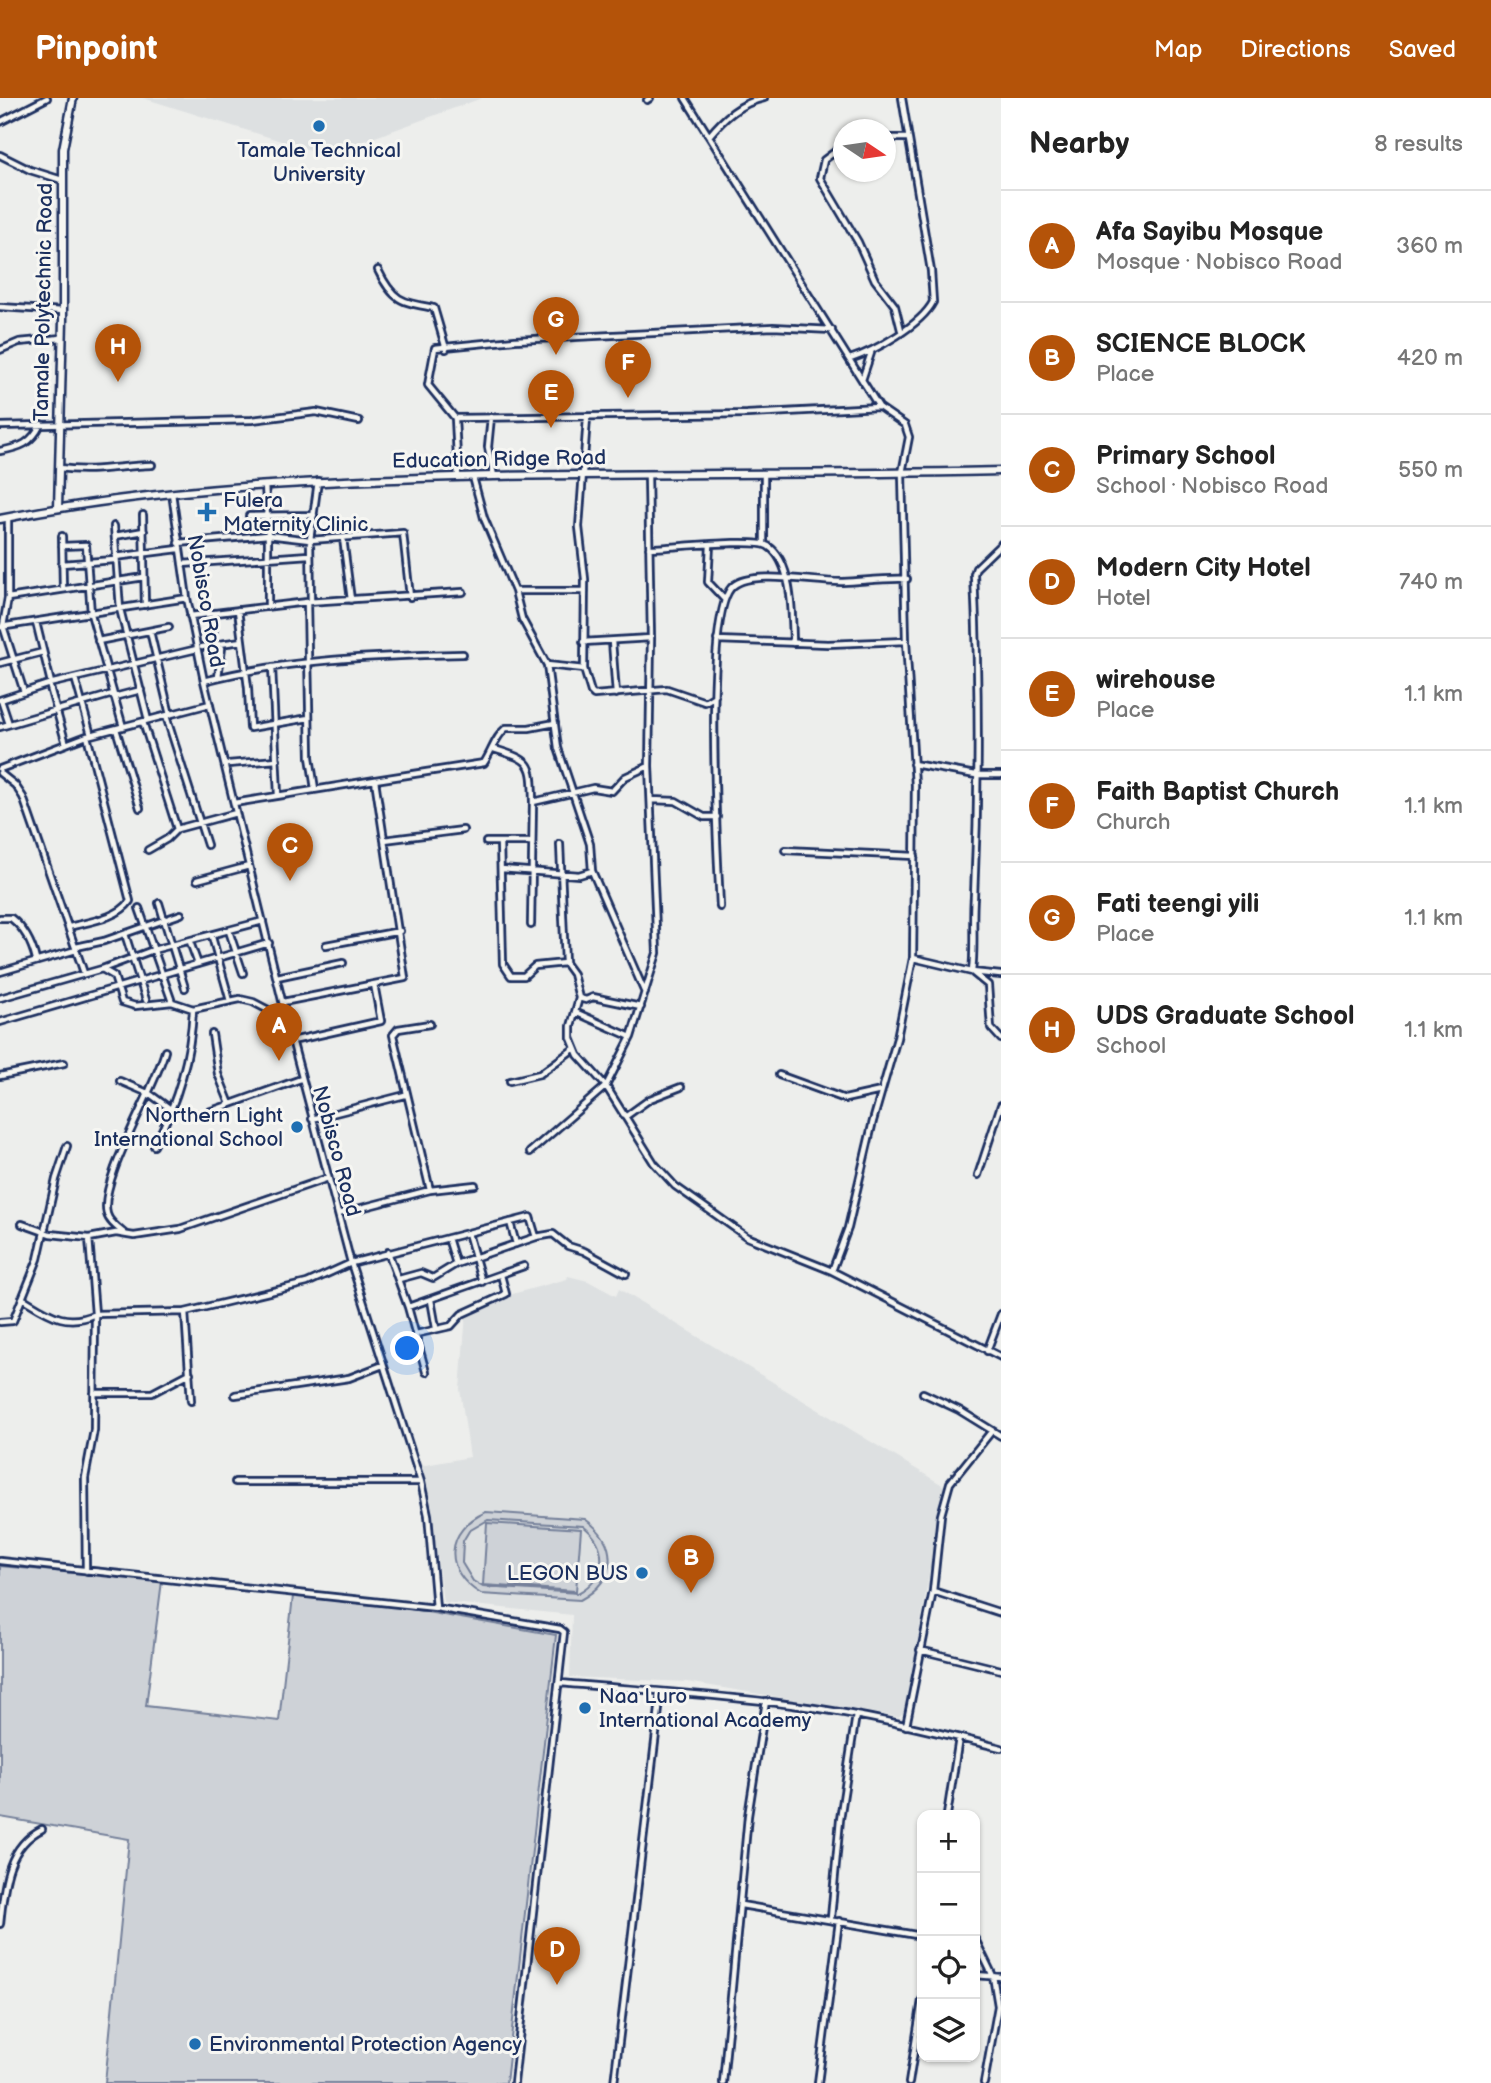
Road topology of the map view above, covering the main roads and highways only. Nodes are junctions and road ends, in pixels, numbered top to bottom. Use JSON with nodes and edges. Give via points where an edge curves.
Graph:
{"nodes":[{"id":1,"x":73,"y":98,"type":"edge"},
{"id":2,"x":1001,"y":471,"type":"edge"},
{"id":3,"x":58,"y":508,"type":"junction"},
{"id":4,"x":0,"y":519,"type":"edge"}],
"edges":[{"from":1,"to":3,"type":"main road","name":"Tamale Polytechnic Road","via":[[63,149]]},
{"from":2,"to":3,"type":"main road","name":"Education Ridge Road","via":[[318,480]]},
{"from":3,"to":4,"type":"main road","name":"Education Ridge Road"}]}
